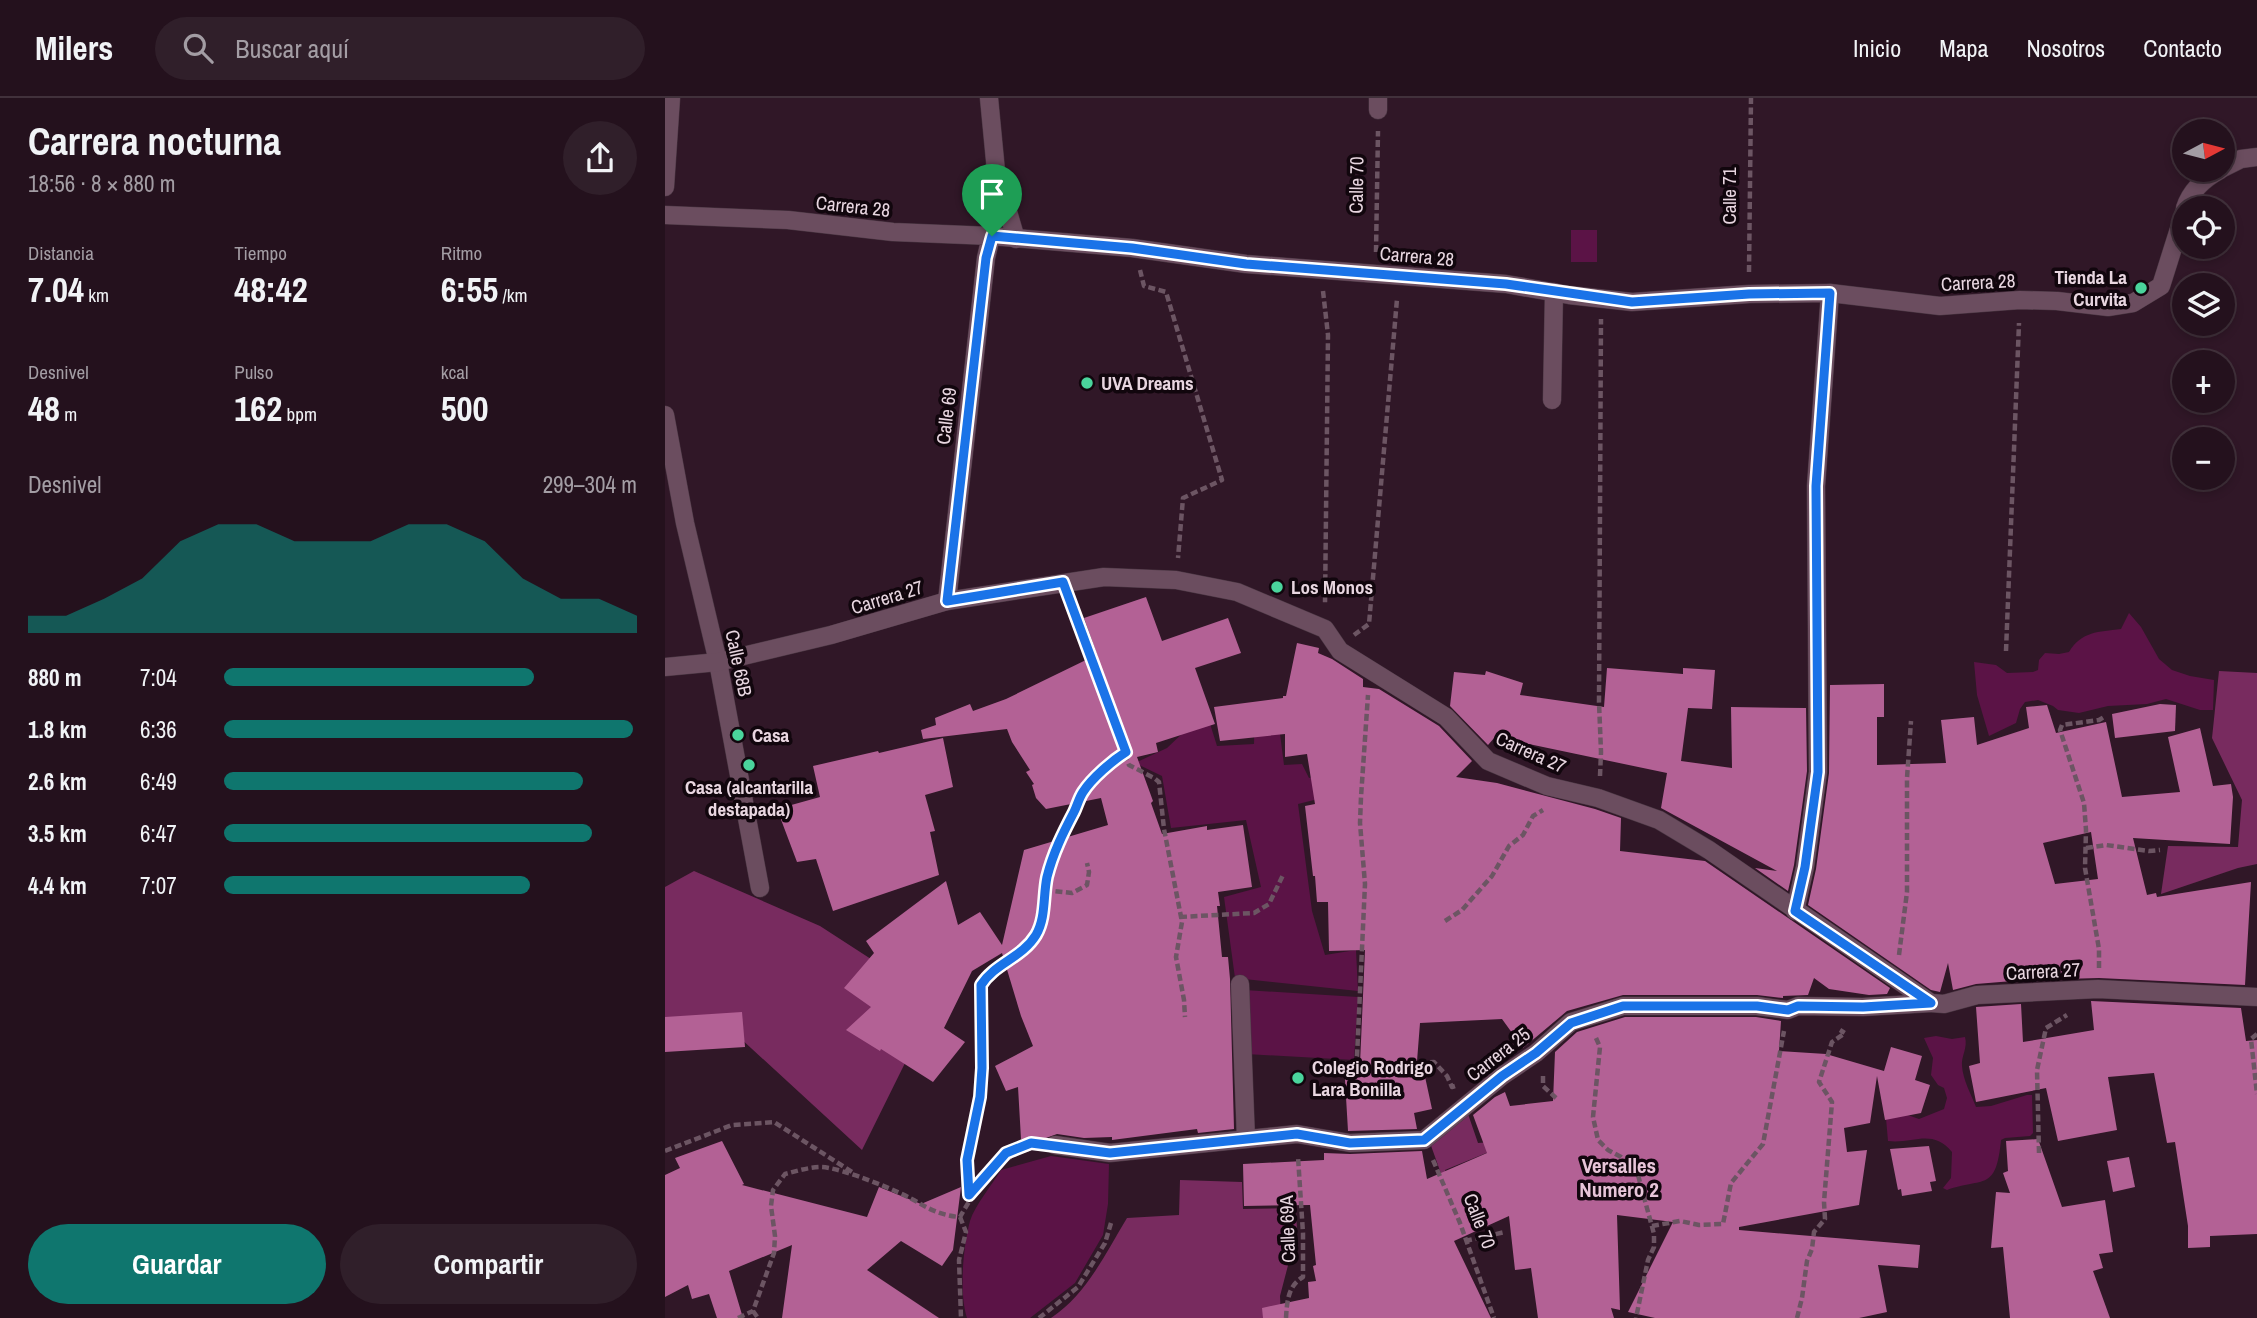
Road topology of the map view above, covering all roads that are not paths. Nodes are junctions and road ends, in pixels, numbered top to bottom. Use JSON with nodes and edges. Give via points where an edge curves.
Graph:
{"nodes":[{"id":1,"x":671,"y":98,"type":"edge"},
{"id":2,"x":989,"y":98,"type":"edge"},
{"id":3,"x":2257,"y":157,"type":"edge"},
{"id":4,"x":2235,"y":162,"type":"edge"},
{"id":5,"x":2202,"y":182,"type":"edge"},
{"id":6,"x":665,"y":187,"type":"edge"},
{"id":7,"x":2189,"y":196,"type":"edge"},
{"id":8,"x":665,"y":215,"type":"edge"},
{"id":9,"x":992,"y":236,"type":"junction"},
{"id":10,"x":1016,"y":239,"type":"junction"},
{"id":11,"x":2172,"y":251,"type":"edge"},
{"id":12,"x":1554,"y":292,"type":"junction"},
{"id":13,"x":1830,"y":293,"type":"junction"},
{"id":14,"x":1552,"y":400,"type":"dead end"},
{"id":15,"x":665,"y":415,"type":"edge"},
{"id":16,"x":947,"y":601,"type":"junction"},
{"id":17,"x":718,"y":662,"type":"junction"},
{"id":18,"x":665,"y":667,"type":"edge"},
{"id":19,"x":760,"y":888,"type":"dead end"},
{"id":20,"x":1795,"y":911,"type":"junction"},
{"id":21,"x":1240,"y":984,"type":"dead end"},
{"id":22,"x":2257,"y":997,"type":"edge"},
{"id":23,"x":1931,"y":1003,"type":"junction"},
{"id":24,"x":1246,"y":1139,"type":"junction"},
{"id":25,"x":1055,"y":1144,"type":"road end"}],
"edges":[{"from":1,"to":6,"type":"street"},
{"from":2,"to":10,"type":"street","via":[[996,172]]},
{"from":3,"to":4,"type":"street"},
{"from":5,"to":7,"type":"street"},
{"from":8,"to":9,"type":"street","name":"Carrera 28"},
{"from":9,"to":10,"type":"street","name":"Carrera 28"},
{"from":9,"to":16,"type":"street","name":"Calle 69"},
{"from":10,"to":12,"type":"street","name":"Carrera 28"},
{"from":11,"to":13,"type":"street","name":"Carrera 28","via":[[2161,286],[2133,303],[2108,307],[2020,300],[1940,306]]},
{"from":12,"to":13,"type":"street","name":"Carrera 28","via":[[1632,302]]},
{"from":12,"to":14,"type":"street"},
{"from":13,"to":20,"type":"street","via":[[1816,486],[1818,772]]},
{"from":15,"to":17,"type":"street","name":"Calle 68B"},
{"from":16,"to":17,"type":"street","name":"Carrera 27"},
{"from":16,"to":20,"type":"street","name":"Carrera 27","via":[[1104,576],[1176,580],[1237,592],[1325,629],[1340,651],[1446,717],[1488,761],[1547,786],[1659,820]]},
{"from":17,"to":18,"type":"street","name":"Carrera 27"},
{"from":17,"to":19,"type":"street","name":"Calle 68B"},
{"from":20,"to":23,"type":"street","name":"Carrera 27"},
{"from":21,"to":24,"type":"street"},
{"from":22,"to":23,"type":"street","name":"Carrera 27","via":[[2094,990],[1977,995]]},
{"from":23,"to":24,"type":"street","name":"Carrera 25","via":[[1798,1006],[1788,1010],[1623,1006],[1571,1023],[1424,1140],[1350,1143],[1297,1134]]},
{"from":24,"to":25,"type":"street","via":[[1110,1153]]}]}
